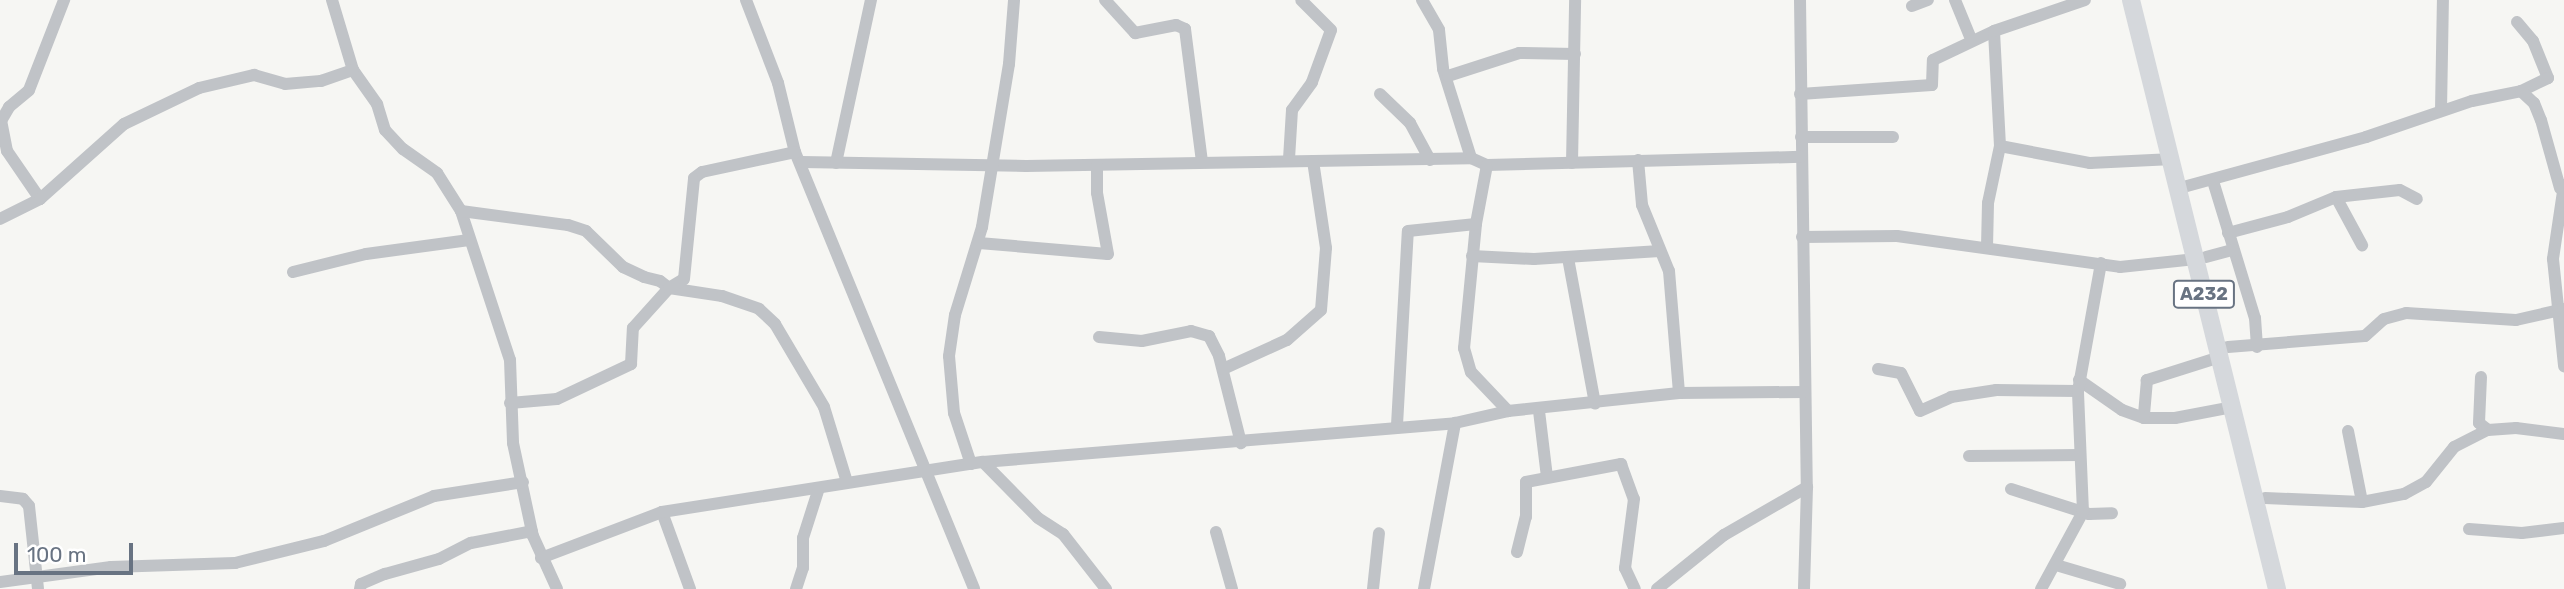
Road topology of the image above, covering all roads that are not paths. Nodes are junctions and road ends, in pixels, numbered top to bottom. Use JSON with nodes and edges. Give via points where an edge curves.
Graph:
{"nodes":[{"id":1,"x":64,"y":0,"type":"edge"},
{"id":2,"x":332,"y":0,"type":"edge"},
{"id":3,"x":746,"y":0,"type":"edge"},
{"id":4,"x":871,"y":0,"type":"edge"},
{"id":5,"x":1014,"y":0,"type":"edge"},
{"id":6,"x":1105,"y":0,"type":"edge"},
{"id":7,"x":1301,"y":0,"type":"edge"},
{"id":8,"x":1422,"y":0,"type":"edge"},
{"id":9,"x":1575,"y":0,"type":"edge"},
{"id":10,"x":1800,"y":0,"type":"edge"},
{"id":11,"x":1928,"y":0,"type":"edge"},
{"id":12,"x":1955,"y":0,"type":"edge"},
{"id":13,"x":2085,"y":0,"type":"edge"},
{"id":14,"x":2131,"y":0,"type":"edge"},
{"id":15,"x":2142,"y":0,"type":"edge"},
{"id":16,"x":2443,"y":0,"type":"edge"},
{"id":17,"x":1912,"y":6,"type":"dead end"},
{"id":18,"x":2517,"y":22,"type":"dead end"},
{"id":19,"x":1994,"y":31,"type":"junction"},
{"id":20,"x":1971,"y":38,"type":"junction"},
{"id":21,"x":1575,"y":54,"type":"junction"},
{"id":22,"x":354,"y":70,"type":"junction"},
{"id":23,"x":1448,"y":76,"type":"junction"},
{"id":24,"x":2521,"y":91,"type":"junction"},
{"id":25,"x":1380,"y":94,"type":"dead end"},
{"id":26,"x":1800,"y":94,"type":"junction"},
{"id":27,"x":2441,"y":110,"type":"junction"},
{"id":28,"x":1801,"y":137,"type":"junction"},
{"id":29,"x":1893,"y":137,"type":"dead end"},
{"id":30,"x":2000,"y":146,"type":"junction"},
{"id":31,"x":798,"y":157,"type":"junction"},
{"id":32,"x":1801,"y":157,"type":"junction"},
{"id":33,"x":1471,"y":158,"type":"junction"},
{"id":34,"x":1289,"y":159,"type":"junction"},
{"id":35,"x":2173,"y":159,"type":"junction"},
{"id":36,"x":1430,"y":160,"type":"junction"},
{"id":37,"x":1638,"y":160,"type":"junction"},
{"id":38,"x":1313,"y":161,"type":"junction"},
{"id":39,"x":1202,"y":162,"type":"junction"},
{"id":40,"x":836,"y":163,"type":"junction"},
{"id":41,"x":1572,"y":163,"type":"junction"},
{"id":42,"x":991,"y":165,"type":"junction"},
{"id":43,"x":1097,"y":165,"type":"junction"},
{"id":44,"x":1487,"y":165,"type":"junction"},
{"id":45,"x":2213,"y":181,"type":"junction"},
{"id":46,"x":2187,"y":186,"type":"junction"},
{"id":47,"x":2562,"y":186,"type":"edge"},
{"id":48,"x":2336,"y":197,"type":"junction"},
{"id":49,"x":40,"y":199,"type":"junction"},
{"id":50,"x":2417,"y":199,"type":"dead end"},
{"id":51,"x":461,"y":211,"type":"junction"},
{"id":52,"x":0,"y":219,"type":"edge"},
{"id":53,"x":1476,"y":224,"type":"junction"},
{"id":54,"x":2228,"y":233,"type":"junction"},
{"id":55,"x":1802,"y":237,"type":"junction"},
{"id":56,"x":469,"y":240,"type":"junction"},
{"id":57,"x":2560,"y":242,"type":"edge"},
{"id":58,"x":979,"y":243,"type":"junction"},
{"id":59,"x":2362,"y":245,"type":"dead end"},
{"id":60,"x":1987,"y":247,"type":"junction"},
{"id":61,"x":2233,"y":250,"type":"junction"},
{"id":62,"x":1660,"y":251,"type":"junction"},
{"id":63,"x":1472,"y":256,"type":"junction"},
{"id":64,"x":1568,"y":258,"type":"junction"},
{"id":65,"x":2201,"y":258,"type":"junction"},
{"id":66,"x":2101,"y":263,"type":"junction"},
{"id":67,"x":293,"y":272,"type":"dead end"},
{"id":68,"x":668,"y":289,"type":"junction"},
{"id":69,"x":2559,"y":309,"type":"edge"},
{"id":70,"x":1099,"y":337,"type":"dead end"},
{"id":71,"x":2257,"y":346,"type":"junction"},
{"id":72,"x":2224,"y":352,"type":"junction"},
{"id":73,"x":2564,"y":366,"type":"edge"},
{"id":74,"x":1223,"y":369,"type":"junction"},
{"id":75,"x":1878,"y":369,"type":"dead end"},
{"id":76,"x":2481,"y":377,"type":"dead end"},
{"id":77,"x":2079,"y":385,"type":"junction"},
{"id":78,"x":1804,"y":392,"type":"junction"},
{"id":79,"x":1679,"y":393,"type":"junction"},
{"id":80,"x":510,"y":403,"type":"junction"},
{"id":81,"x":1595,"y":404,"type":"junction"},
{"id":82,"x":2232,"y":407,"type":"junction"},
{"id":83,"x":1508,"y":411,"type":"junction"},
{"id":84,"x":1539,"y":411,"type":"junction"},
{"id":85,"x":2144,"y":418,"type":"junction"},
{"id":86,"x":1455,"y":422,"type":"junction"},
{"id":87,"x":1397,"y":425,"type":"junction"},
{"id":88,"x":2488,"y":430,"type":"junction"},
{"id":89,"x":2348,"y":431,"type":"dead end"},
{"id":90,"x":2564,"y":434,"type":"edge"},
{"id":91,"x":1241,"y":443,"type":"junction"},
{"id":92,"x":2080,"y":455,"type":"junction"},
{"id":93,"x":1969,"y":456,"type":"dead end"},
{"id":94,"x":977,"y":463,"type":"junction"},
{"id":95,"x":928,"y":471,"type":"junction"},
{"id":96,"x":1547,"y":477,"type":"junction"},
{"id":97,"x":523,"y":482,"type":"junction"},
{"id":98,"x":847,"y":482,"type":"junction"},
{"id":99,"x":1807,"y":487,"type":"junction"},
{"id":100,"x":819,"y":488,"type":"junction"},
{"id":101,"x":2011,"y":489,"type":"dead end"},
{"id":102,"x":0,"y":496,"type":"edge"},
{"id":103,"x":2265,"y":498,"type":"junction"},
{"id":104,"x":2362,"y":502,"type":"junction"},
{"id":105,"x":662,"y":512,"type":"junction"},
{"id":106,"x":2083,"y":512,"type":"junction"},
{"id":107,"x":2112,"y":513,"type":"dead end"},
{"id":108,"x":2564,"y":528,"type":"edge"},
{"id":109,"x":2469,"y":529,"type":"dead end"},
{"id":110,"x":532,"y":531,"type":"junction"},
{"id":111,"x":1216,"y":532,"type":"dead end"},
{"id":112,"x":1379,"y":533,"type":"dead end"},
{"id":113,"x":1517,"y":552,"type":"dead end"},
{"id":114,"x":541,"y":558,"type":"junction"},
{"id":115,"x":2056,"y":565,"type":"junction"},
{"id":116,"x":0,"y":582,"type":"edge"},
{"id":117,"x":36,"y":584,"type":"edge"},
{"id":118,"x":2120,"y":584,"type":"dead end"},
{"id":119,"x":360,"y":589,"type":"edge"},
{"id":120,"x":556,"y":589,"type":"edge"},
{"id":121,"x":690,"y":589,"type":"edge"},
{"id":122,"x":796,"y":589,"type":"edge"},
{"id":123,"x":974,"y":589,"type":"edge"},
{"id":124,"x":1106,"y":589,"type":"edge"},
{"id":125,"x":1232,"y":589,"type":"edge"},
{"id":126,"x":1373,"y":589,"type":"edge"},
{"id":127,"x":1423,"y":589,"type":"edge"},
{"id":128,"x":1635,"y":589,"type":"edge"},
{"id":129,"x":1657,"y":589,"type":"edge"},
{"id":130,"x":1804,"y":589,"type":"edge"},
{"id":131,"x":2041,"y":589,"type":"edge"},
{"id":132,"x":2277,"y":589,"type":"edge"},
{"id":133,"x":2287,"y":589,"type":"edge"}],
"edges":[{"from":1,"to":49,"type":"street","via":[[29,90],[1,121],[7,150]]},
{"from":2,"to":22,"type":"street"},
{"from":3,"to":31,"type":"street","via":[[778,83]]},
{"from":4,"to":40,"type":"street"},
{"from":5,"to":42,"type":"street","via":[[1009,64]]},
{"from":6,"to":39,"type":"street","via":[[1135,33],[1176,26],[1185,29]]},
{"from":7,"to":34,"type":"street","via":[[1331,30],[1312,82],[1292,110]]},
{"from":8,"to":23,"type":"street","via":[[1440,30],[1439,53]]},
{"from":9,"to":21,"type":"street"},
{"from":10,"to":26,"type":"street"},
{"from":11,"to":17,"type":"street"},
{"from":12,"to":20,"type":"street"},
{"from":13,"to":19,"type":"street"},
{"from":14,"to":35,"type":"highway","number":"A232"},
{"from":15,"to":46,"type":"highway","number":"A232"},
{"from":16,"to":27,"type":"street"},
{"from":18,"to":24,"type":"street","via":[[2533,41],[2548,78]]},
{"from":19,"to":20,"type":"street"},
{"from":19,"to":30,"type":"street"},
{"from":20,"to":26,"type":"street","via":[[1933,60],[1932,85]]},
{"from":21,"to":23,"type":"street","via":[[1519,52]]},
{"from":21,"to":41,"type":"street"},
{"from":22,"to":49,"type":"street","via":[[321,81],[285,84],[254,75],[199,88],[124,124]]},
{"from":22,"to":51,"type":"street","via":[[377,104],[385,130],[438,173]]},
{"from":23,"to":33,"type":"street"},
{"from":24,"to":27,"type":"street"},
{"from":24,"to":47,"type":"street","via":[[2534,103]]},
{"from":25,"to":36,"type":"street","via":[[1410,123]]},
{"from":26,"to":28,"type":"street"},
{"from":27,"to":45,"type":"street"},
{"from":28,"to":29,"type":"street"},
{"from":28,"to":32,"type":"street"},
{"from":30,"to":35,"type":"street","via":[[2090,163]]},
{"from":30,"to":60,"type":"street","via":[[1988,203]]},
{"from":31,"to":40,"type":"street"},
{"from":31,"to":68,"type":"street","via":[[702,172],[694,178],[684,279]]},
{"from":31,"to":95,"type":"street"},
{"from":32,"to":37,"type":"street"},
{"from":32,"to":55,"type":"street"},
{"from":33,"to":36,"type":"street"},
{"from":33,"to":44,"type":"street"},
{"from":34,"to":38,"type":"street"},
{"from":34,"to":39,"type":"street"},
{"from":35,"to":65,"type":"highway","number":"A232"},
{"from":36,"to":38,"type":"street"},
{"from":37,"to":41,"type":"street"},
{"from":37,"to":62,"type":"street","via":[[1642,205]]},
{"from":38,"to":74,"type":"street","via":[[1326,248],[1321,310],[1287,340]]},
{"from":39,"to":43,"type":"street"},
{"from":40,"to":42,"type":"street"},
{"from":41,"to":44,"type":"street"},
{"from":42,"to":43,"type":"street"},
{"from":42,"to":58,"type":"street"},
{"from":43,"to":58,"type":"street","via":[[1108,254]]},
{"from":44,"to":53,"type":"street"},
{"from":45,"to":46,"type":"street"},
{"from":45,"to":54,"type":"street"},
{"from":46,"to":65,"type":"highway","number":"A232"},
{"from":47,"to":57,"type":"street"},
{"from":48,"to":50,"type":"street","via":[[2400,190]]},
{"from":48,"to":54,"type":"street","via":[[2288,217]]},
{"from":48,"to":59,"type":"street"},
{"from":49,"to":52,"type":"street"},
{"from":51,"to":56,"type":"street"},
{"from":51,"to":68,"type":"street","via":[[586,231],[623,267],[660,281]]},
{"from":53,"to":63,"type":"street"},
{"from":53,"to":87,"type":"street","via":[[1408,231]]},
{"from":54,"to":61,"type":"street"},
{"from":55,"to":60,"type":"street","via":[[1897,236]]},
{"from":55,"to":78,"type":"street"},
{"from":56,"to":67,"type":"street","via":[[366,254]]},
{"from":56,"to":80,"type":"street","via":[[510,360]]},
{"from":57,"to":69,"type":"street"},
{"from":58,"to":94,"type":"street","via":[[955,315],[949,356],[954,413]]},
{"from":60,"to":66,"type":"street"},
{"from":61,"to":65,"type":"street"},
{"from":61,"to":71,"type":"street","via":[[2255,318]]},
{"from":62,"to":64,"type":"street"},
{"from":62,"to":79,"type":"street","via":[[1669,271]]},
{"from":63,"to":64,"type":"street"},
{"from":63,"to":83,"type":"street","via":[[1464,348],[1471,372]]},
{"from":64,"to":81,"type":"street"},
{"from":65,"to":66,"type":"street","via":[[2120,267]]},
{"from":65,"to":72,"type":"highway","number":"A232"},
{"from":66,"to":77,"type":"street"},
{"from":68,"to":80,"type":"street","via":[[633,328],[631,364],[625,369],[557,399]]},
{"from":68,"to":98,"type":"street","via":[[744,302],[775,324],[824,407]]},
{"from":69,"to":71,"type":"street","via":[[2516,320],[2406,313],[2384,319],[2365,336]]},
{"from":69,"to":73,"type":"street"},
{"from":70,"to":74,"type":"street","via":[[1142,341],[1191,331],[1209,336]]},
{"from":71,"to":72,"type":"street"},
{"from":72,"to":82,"type":"highway","number":"A232"},
{"from":72,"to":85,"type":"street","via":[[2147,380]]},
{"from":72,"to":103,"type":"highway","number":"A232"},
{"from":74,"to":91,"type":"street"},
{"from":75,"to":77,"type":"street","via":[[1901,373],[1920,411],[1951,397]]},
{"from":76,"to":88,"type":"street","via":[[2479,423]]},
{"from":77,"to":85,"type":"street"},
{"from":77,"to":92,"type":"street"},
{"from":78,"to":79,"type":"street"},
{"from":78,"to":99,"type":"street"},
{"from":79,"to":81,"type":"street"},
{"from":80,"to":97,"type":"street"},
{"from":81,"to":84,"type":"street"},
{"from":82,"to":85,"type":"street","via":[[2175,418]]},
{"from":82,"to":132,"type":"highway","number":"A232"},
{"from":83,"to":84,"type":"street"},
{"from":83,"to":86,"type":"street"},
{"from":84,"to":96,"type":"street"},
{"from":86,"to":87,"type":"street"},
{"from":86,"to":127,"type":"street"},
{"from":87,"to":91,"type":"street"},
{"from":88,"to":90,"type":"street"},
{"from":88,"to":104,"type":"street","via":[[2454,447],[2426,482],[2404,494]]},
{"from":89,"to":104,"type":"street"},
{"from":91,"to":94,"type":"street"},
{"from":92,"to":93,"type":"street"},
{"from":92,"to":106,"type":"street"},
{"from":94,"to":95,"type":"street"},
{"from":94,"to":124,"type":"street","via":[[1038,518],[1063,534]]},
{"from":95,"to":98,"type":"street"},
{"from":95,"to":123,"type":"street"},
{"from":96,"to":113,"type":"street","via":[[1526,482],[1526,517]]},
{"from":96,"to":128,"type":"street","via":[[1620,464],[1634,499],[1625,568]]},
{"from":97,"to":110,"type":"street"},
{"from":97,"to":117,"type":"street","via":[[435,496],[324,541],[235,563],[111,567]]},
{"from":98,"to":100,"type":"street"},
{"from":99,"to":129,"type":"street","via":[[1724,534]]},
{"from":99,"to":130,"type":"street"},
{"from":100,"to":105,"type":"street"},
{"from":100,"to":122,"type":"street","via":[[803,538],[803,568]]},
{"from":101,"to":106,"type":"street"},
{"from":102,"to":117,"type":"street","via":[[23,499],[29,506]]},
{"from":103,"to":104,"type":"street"},
{"from":103,"to":133,"type":"highway","number":"A232"},
{"from":105,"to":114,"type":"street"},
{"from":105,"to":121,"type":"street"},
{"from":106,"to":107,"type":"street"},
{"from":106,"to":115,"type":"street"},
{"from":108,"to":109,"type":"street","via":[[2522,533]]},
{"from":110,"to":114,"type":"street"},
{"from":110,"to":119,"type":"street","via":[[471,543],[439,559],[385,574],[361,584]]},
{"from":111,"to":125,"type":"street"},
{"from":112,"to":126,"type":"street"},
{"from":114,"to":120,"type":"street"},
{"from":115,"to":118,"type":"street"},
{"from":115,"to":131,"type":"street"},
{"from":116,"to":117,"type":"street"}]}
